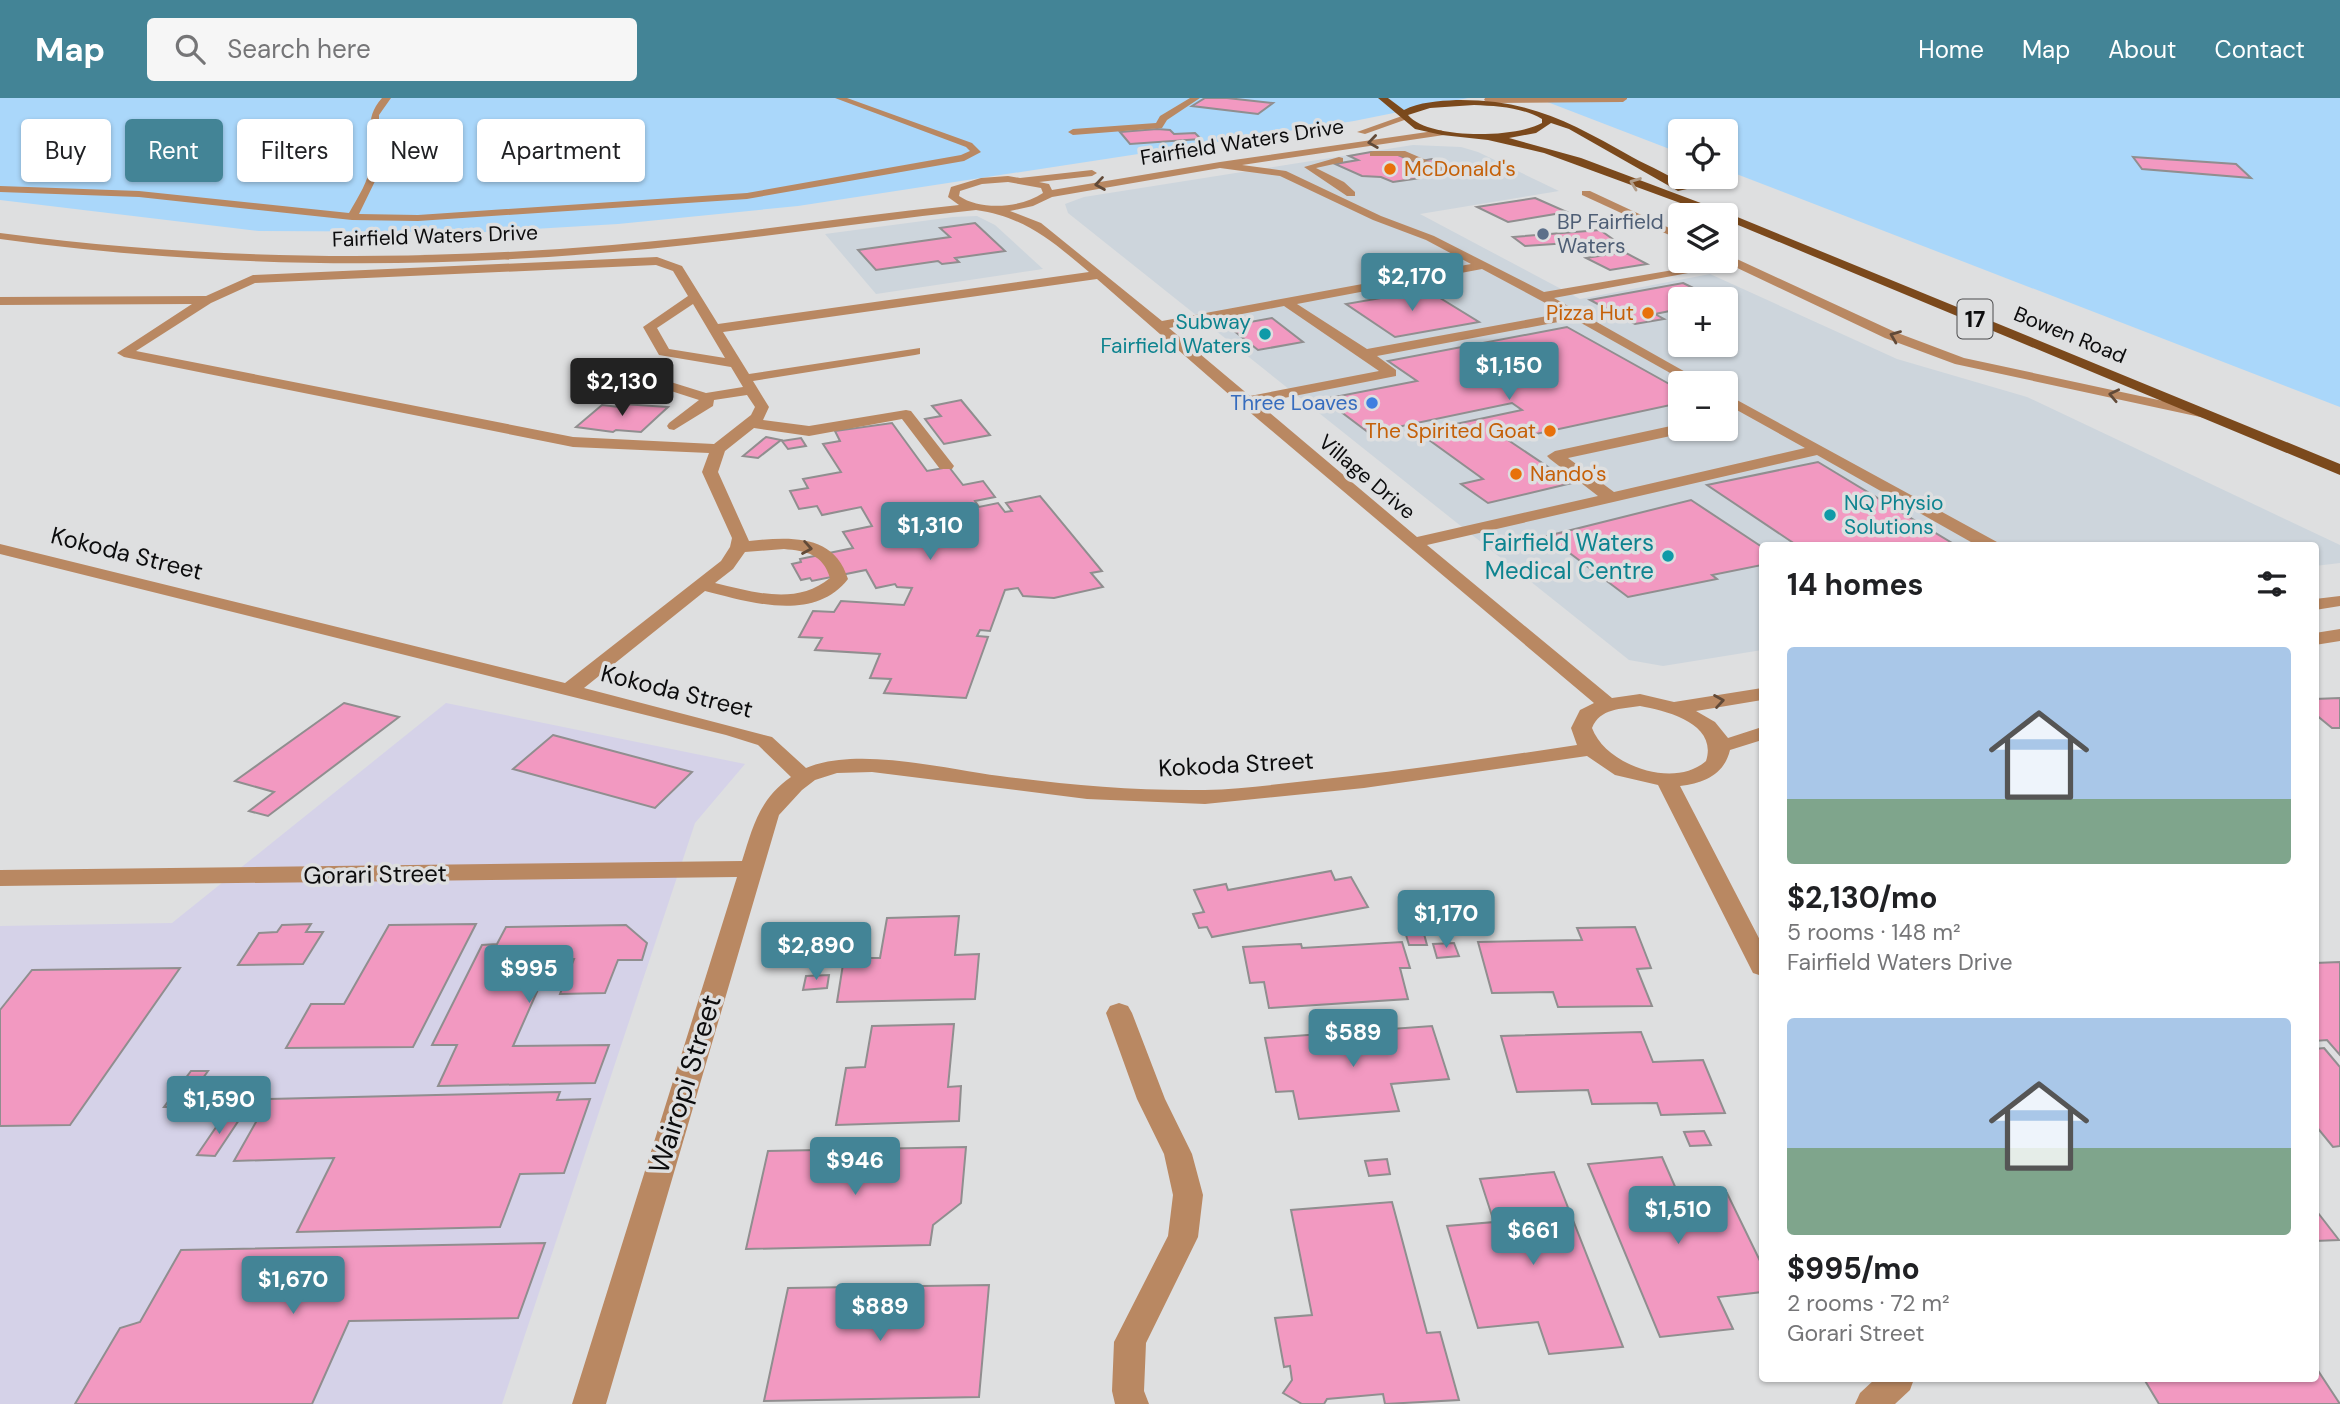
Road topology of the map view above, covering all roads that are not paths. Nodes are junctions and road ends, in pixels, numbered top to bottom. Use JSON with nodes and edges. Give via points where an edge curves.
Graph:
{"nodes":[{"id":1,"x":387,"y":98,"type":"edge"},
{"id":2,"x":839,"y":98,"type":"edge"},
{"id":3,"x":1196,"y":98,"type":"edge"},
{"id":4,"x":1382,"y":98,"type":"edge"},
{"id":5,"x":1471,"y":99,"type":"edge"},
{"id":6,"x":1628,"y":99,"type":"edge"},
{"id":7,"x":1489,"y":100,"type":"junction"},
{"id":8,"x":1404,"y":116,"type":"junction"},
{"id":9,"x":1545,"y":117,"type":"junction"},
{"id":10,"x":1073,"y":132,"type":"dead end"},
{"id":11,"x":1441,"y":132,"type":"junction"},
{"id":12,"x":1351,"y":134,"type":"dead end"},
{"id":13,"x":1486,"y":136,"type":"junction"},
{"id":14,"x":1255,"y":148,"type":"dead end"},
{"id":15,"x":1290,"y":154,"type":"junction"},
{"id":16,"x":1200,"y":156,"type":"dead end"},
{"id":17,"x":966,"y":165,"type":"junction"},
{"id":18,"x":1220,"y":165,"type":"junction"},
{"id":19,"x":1104,"y":171,"type":"dead end"},
{"id":20,"x":1282,"y":173,"type":"junction"},
{"id":21,"x":1456,"y":175,"type":"dead end"},
{"id":22,"x":1008,"y":179,"type":"junction"},
{"id":23,"x":1024,"y":180,"type":"junction"},
{"id":24,"x":0,"y":189,"type":"edge"},
{"id":25,"x":1586,"y":193,"type":"dead end"},
{"id":26,"x":946,"y":194,"type":"junction"},
{"id":27,"x":1049,"y":194,"type":"junction"},
{"id":28,"x":1351,"y":194,"type":"dead end"},
{"id":29,"x":1037,"y":203,"type":"junction"},
{"id":30,"x":1690,"y":203,"type":"edge"},
{"id":31,"x":976,"y":207,"type":"junction"},
{"id":32,"x":991,"y":208,"type":"junction"},
{"id":33,"x":352,"y":217,"type":"junction"},
{"id":34,"x":870,"y":217,"type":"junction"},
{"id":35,"x":1738,"y":221,"type":"edge"},
{"id":36,"x":1745,"y":224,"type":"junction"},
{"id":37,"x":1037,"y":225,"type":"junction"},
{"id":38,"x":1668,"y":231,"type":"edge"},
{"id":39,"x":0,"y":236,"type":"edge"},
{"id":40,"x":1738,"y":263,"type":"edge"},
{"id":41,"x":1481,"y":266,"type":"junction"},
{"id":42,"x":1094,"y":271,"type":"junction"},
{"id":43,"x":1668,"y":271,"type":"edge"},
{"id":44,"x":1542,"y":296,"type":"junction"},
{"id":45,"x":695,"y":297,"type":"junction"},
{"id":46,"x":208,"y":300,"type":"junction"},
{"id":47,"x":0,"y":301,"type":"edge"},
{"id":48,"x":1286,"y":302,"type":"junction"},
{"id":49,"x":1576,"y":315,"type":"junction"},
{"id":50,"x":1157,"y":326,"type":"junction"},
{"id":51,"x":714,"y":329,"type":"junction"},
{"id":52,"x":915,"y":351,"type":"dead end"},
{"id":53,"x":1365,"y":354,"type":"junction"},
{"id":54,"x":737,"y":364,"type":"junction"},
{"id":55,"x":1676,"y":371,"type":"edge"},
{"id":56,"x":645,"y":378,"type":"dead end"},
{"id":57,"x":749,"y":384,"type":"junction"},
{"id":58,"x":705,"y":397,"type":"junction"},
{"id":59,"x":1245,"y":401,"type":"junction"},
{"id":60,"x":1738,"y":405,"type":"edge"},
{"id":61,"x":1751,"y":413,"type":"junction"},
{"id":62,"x":2205,"y":414,"type":"junction"},
{"id":63,"x":1738,"y":416,"type":"edge"},
{"id":64,"x":750,"y":423,"type":"junction"},
{"id":65,"x":674,"y":426,"type":"dead end"},
{"id":66,"x":1668,"y":432,"type":"edge"},
{"id":67,"x":718,"y":449,"type":"junction"},
{"id":68,"x":1818,"y":450,"type":"junction"},
{"id":69,"x":946,"y":466,"type":"dead end"},
{"id":70,"x":2340,"y":470,"type":"edge"},
{"id":71,"x":1612,"y":498,"type":"junction"},
{"id":72,"x":1984,"y":542,"type":"edge"},
{"id":73,"x":1413,"y":544,"type":"junction"},
{"id":74,"x":739,"y":547,"type":"junction"},
{"id":75,"x":0,"y":549,"type":"edge"},
{"id":76,"x":701,"y":585,"type":"junction"},
{"id":77,"x":2340,"y":601,"type":"edge"},
{"id":78,"x":2319,"y":604,"type":"edge"},
{"id":79,"x":2340,"y":635,"type":"edge"},
{"id":80,"x":2319,"y":638,"type":"edge"},
{"id":81,"x":569,"y":690,"type":"junction"},
{"id":82,"x":1759,"y":694,"type":"edge"},
{"id":83,"x":1607,"y":704,"type":"junction"},
{"id":84,"x":1675,"y":708,"type":"junction"},
{"id":85,"x":1759,"y":734,"type":"edge"},
{"id":86,"x":1720,"y":747,"type":"junction"},
{"id":87,"x":1589,"y":749,"type":"junction"},
{"id":88,"x":803,"y":777,"type":"junction"},
{"id":89,"x":1666,"y":780,"type":"junction"},
{"id":90,"x":749,"y":869,"type":"junction"},
{"id":91,"x":0,"y":878,"type":"edge"},
{"id":92,"x":1759,"y":961,"type":"edge"},
{"id":93,"x":1119,"y":1013,"type":"dead end"},
{"id":94,"x":1895,"y":1382,"type":"edge"},
{"id":95,"x":589,"y":1404,"type":"edge"},
{"id":96,"x":1132,"y":1404,"type":"edge"},
{"id":97,"x":1872,"y":1404,"type":"edge"}],
"edges":[{"from":1,"to":33,"type":"street","via":[[372,117],[378,151],[374,173]]},
{"from":2,"to":17,"type":"street","via":[[969,145],[976,151]]},
{"from":3,"to":10,"type":"street","via":[[1163,118],[1159,126]]},
{"from":4,"to":8,"type":"main road","name":"Bowen Road","number":"17"},
{"from":5,"to":7,"type":"main road","name":"Bowen Road","number":"17"},
{"from":5,"to":8,"type":"main road","name":"Bowen Road","number":"17","via":[[1425,102],[1406,110]]},
{"from":6,"to":7,"type":"street"},
{"from":6,"to":9,"type":"street"},
{"from":7,"to":9,"type":"main road","name":"Bowen Road","number":"17","via":[[1522,106]]},
{"from":8,"to":11,"type":"main road","name":"Bowen Road","number":"17"},
{"from":8,"to":12,"type":"street","name":"Fairfield Waters Drive"},
{"from":9,"to":13,"type":"main road","name":"Bowen Road","number":"17","via":[[1546,124],[1539,129]]},
{"from":9,"to":36,"type":"main road","name":"Bowen Road","number":"17","via":[[1572,127]]},
{"from":11,"to":13,"type":"main road","name":"Bowen Road","number":"17"},
{"from":11,"to":15,"type":"street","name":"Fairfield Waters Drive","one_way":true},
{"from":30,"to":13,"type":"main road","name":"Bowen Road","number":"17","one_way":true,"via":[[1556,152]]},
{"from":14,"to":16,"type":"street","name":"Fairfield Waters Drive"},
{"from":15,"to":18,"type":"street","name":"Fairfield Waters Drive"},
{"from":15,"to":20,"type":"street","via":[[1280,162]]},
{"from":17,"to":22,"type":"street"},
{"from":17,"to":26,"type":"street"},
{"from":17,"to":33,"type":"street","via":[[734,197],[448,217]]},
{"from":18,"to":20,"type":"street"},
{"from":18,"to":27,"type":"street","name":"Fairfield Waters Drive","one_way":true},
{"from":19,"to":23,"type":"street"},
{"from":20,"to":41,"type":"street","via":[[1430,238]]},
{"from":21,"to":28,"type":"street","via":[[1396,152],[1310,167],[1343,184]]},
{"from":22,"to":23,"type":"street"},
{"from":22,"to":26,"type":"street","name":"Fairfield Waters Drive","via":[[981,181]]},
{"from":23,"to":27,"type":"street","via":[[1045,186]]},
{"from":24,"to":33,"type":"street","via":[[180,197]]},
{"from":25,"to":38,"type":"street"},
{"from":26,"to":31,"type":"street"},
{"from":26,"to":34,"type":"street","name":"Fairfield Waters Drive"},
{"from":27,"to":29,"type":"street"},
{"from":29,"to":32,"type":"street"},
{"from":29,"to":37,"type":"street"},
{"from":31,"to":32,"type":"street","name":"Fairfield Waters Drive"},
{"from":31,"to":34,"type":"street","name":"Fairfield Waters Drive"},
{"from":32,"to":37,"type":"street","name":"Village Drive"},
{"from":34,"to":39,"type":"street","name":"Fairfield Waters Drive","via":[[594,250],[372,259],[176,254]]},
{"from":35,"to":36,"type":"main road","name":"Bowen Road","number":"17"},
{"from":36,"to":62,"type":"main road","name":"Bowen Road","number":"17"},
{"from":37,"to":42,"type":"street","name":"Village Drive"},
{"from":62,"to":40,"type":"street","one_way":true,"via":[[1960,361],[1890,335]]},
{"from":41,"to":44,"type":"street"},
{"from":41,"to":48,"type":"street"},
{"from":42,"to":50,"type":"street","name":"Village Drive"},
{"from":42,"to":51,"type":"street"},
{"from":43,"to":44,"type":"street"},
{"from":44,"to":49,"type":"street"},
{"from":45,"to":46,"type":"street","via":[[678,269],[657,261],[254,279]]},
{"from":45,"to":51,"type":"street"},
{"from":45,"to":54,"type":"street","via":[[650,327],[664,352]]},
{"from":46,"to":47,"type":"street"},
{"from":46,"to":67,"type":"street","via":[[124,353],[573,442]]},
{"from":48,"to":50,"type":"street"},
{"from":48,"to":53,"type":"street"},
{"from":49,"to":53,"type":"street"},
{"from":49,"to":55,"type":"street"},
{"from":50,"to":59,"type":"street","name":"Village Drive"},
{"from":51,"to":54,"type":"street"},
{"from":52,"to":57,"type":"street"},
{"from":53,"to":59,"type":"street","via":[[1391,373]]},
{"from":54,"to":57,"type":"street"},
{"from":56,"to":58,"type":"street"},
{"from":57,"to":58,"type":"street"},
{"from":57,"to":64,"type":"street","via":[[762,407]]},
{"from":58,"to":65,"type":"street","via":[[708,403]]},
{"from":59,"to":73,"type":"street","name":"Village Drive"},
{"from":60,"to":61,"type":"street"},
{"from":61,"to":63,"type":"street"},
{"from":61,"to":68,"type":"street"},
{"from":62,"to":70,"type":"main road","name":"Bowen Road","number":"17"},
{"from":64,"to":67,"type":"street"},
{"from":64,"to":69,"type":"street","via":[[809,431],[906,414]]},
{"from":66,"to":71,"type":"street","via":[[1555,456]]},
{"from":67,"to":74,"type":"street","via":[[710,472],[741,538]]},
{"from":68,"to":71,"type":"street"},
{"from":68,"to":72,"type":"street"},
{"from":71,"to":73,"type":"street"},
{"from":73,"to":83,"type":"street","name":"Village Drive"},
{"from":74,"to":76,"type":"street","via":[[727,565]]},
{"from":74,"to":76,"type":"street","one_way":true,"via":[[777,544],[821,551],[833,559],[839,579],[816,595],[785,601]]},
{"from":75,"to":81,"type":"street","name":"Kokoda Street"},
{"from":76,"to":81,"type":"street"},
{"from":77,"to":78,"type":"street"},
{"from":79,"to":80,"type":"street"},
{"from":81,"to":88,"type":"street","name":"Kokoda Street","via":[[765,741]]},
{"from":84,"to":82,"type":"street","one_way":true},
{"from":83,"to":84,"type":"street","via":[[1640,700]]},
{"from":83,"to":87,"type":"street","via":[[1583,722],[1582,735]]},
{"from":84,"to":86,"type":"street","via":[[1706,725]]},
{"from":85,"to":86,"type":"street"},
{"from":86,"to":89,"type":"street","via":[[1718,760],[1707,771]]},
{"from":87,"to":88,"type":"street","name":"Kokoda Street","via":[[1455,771],[1206,797],[1139,796],[850,764]]},
{"from":87,"to":89,"type":"street","via":[[1621,771]]},
{"from":88,"to":90,"type":"street","name":"Wairopi Street","via":[[784,791],[768,814]]},
{"from":89,"to":92,"type":"street"},
{"from":90,"to":91,"type":"street","name":"Gorari Street"},
{"from":90,"to":95,"type":"street","name":"Wairopi Street"},
{"from":93,"to":96,"type":"street","via":[[1151,1099],[1178,1154],[1188,1195],[1183,1237],[1130,1342],[1128,1391]]},
{"from":94,"to":97,"type":"street"}]}
